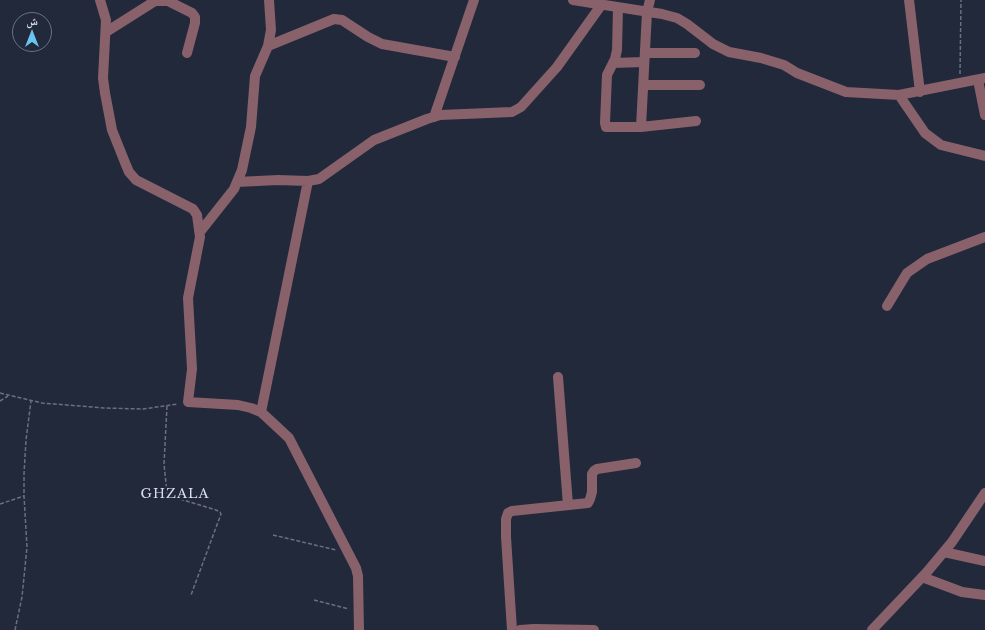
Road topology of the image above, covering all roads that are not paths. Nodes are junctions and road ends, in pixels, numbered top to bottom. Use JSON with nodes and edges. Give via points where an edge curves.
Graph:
{"nodes":[{"id":1,"x":100,"y":0,"type":"edge"},
{"id":2,"x":269,"y":0,"type":"edge"},
{"id":3,"x":474,"y":0,"type":"edge"},
{"id":4,"x":573,"y":0,"type":"edge"},
{"id":5,"x":650,"y":0,"type":"edge"},
{"id":6,"x":909,"y":0,"type":"edge"},
{"id":7,"x":597,"y":2,"type":"edge"},
{"id":8,"x":618,"y":8,"type":"junction"},
{"id":9,"x":647,"y":12,"type":"junction"},
{"id":10,"x":106,"y":32,"type":"junction"},
{"id":11,"x":268,"y":46,"type":"junction"},
{"id":12,"x":187,"y":53,"type":"dead end"},
{"id":13,"x":695,"y":53,"type":"dead end"},
{"id":14,"x":455,"y":57,"type":"junction"},
{"id":15,"x":645,"y":58,"type":"junction"},
{"id":16,"x":613,"y":63,"type":"junction"},
{"id":17,"x":981,"y":79,"type":"edge"},
{"id":18,"x":644,"y":85,"type":"junction"},
{"id":19,"x":700,"y":85,"type":"dead end"},
{"id":20,"x":920,"y":92,"type":"junction"},
{"id":21,"x":899,"y":96,"type":"junction"},
{"id":22,"x":985,"y":115,"type":"edge"},
{"id":23,"x":434,"y":117,"type":"junction"},
{"id":24,"x":696,"y":121,"type":"dead end"},
{"id":25,"x":641,"y":127,"type":"junction"},
{"id":26,"x":985,"y":156,"type":"edge"},
{"id":27,"x":308,"y":181,"type":"junction"},
{"id":28,"x":237,"y":182,"type":"junction"},
{"id":29,"x":200,"y":232,"type":"junction"},
{"id":30,"x":985,"y":237,"type":"edge"},
{"id":31,"x":887,"y":306,"type":"dead end"},
{"id":32,"x":558,"y":377,"type":"dead end"},
{"id":33,"x":261,"y":412,"type":"junction"},
{"id":34,"x":636,"y":463,"type":"dead end"},
{"id":35,"x":985,"y":493,"type":"edge"},
{"id":36,"x":568,"y":505,"type":"junction"},
{"id":37,"x":944,"y":552,"type":"junction"},
{"id":38,"x":985,"y":560,"type":"edge"},
{"id":39,"x":922,"y":577,"type":"junction"},
{"id":40,"x":985,"y":595,"type":"edge"},
{"id":41,"x":358,"y":630,"type":"edge"},
{"id":42,"x":512,"y":630,"type":"edge"},
{"id":43,"x":520,"y":630,"type":"edge"},
{"id":44,"x":583,"y":630,"type":"edge"},
{"id":45,"x":594,"y":630,"type":"edge"},
{"id":46,"x":872,"y":630,"type":"edge"}],
"edges":[{"from":1,"to":10,"type":"street","via":[[106,20]]},
{"from":2,"to":11,"type":"street","via":[[271,30]]},
{"from":3,"to":14,"type":"street"},
{"from":4,"to":7,"type":"street"},
{"from":5,"to":9,"type":"street"},
{"from":6,"to":20,"type":"street"},
{"from":7,"to":8,"type":"street"},
{"from":7,"to":23,"type":"street","via":[[557,67],[521,107],[512,112]]},
{"from":8,"to":9,"type":"street"},
{"from":8,"to":16,"type":"street","via":[[617,50]]},
{"from":9,"to":15,"type":"street"},
{"from":9,"to":21,"type":"street","via":[[677,18],[713,44],[729,52],[784,65],[797,73],[846,92]]},
{"from":10,"to":12,"type":"street","via":[[155,1],[168,1],[195,17]]},
{"from":10,"to":29,"type":"street","via":[[103,78],[105,93],[112,130],[129,172],[136,180],[193,208]]},
{"from":11,"to":14,"type":"street","via":[[334,19],[342,20],[382,44]]},
{"from":11,"to":28,"type":"street","via":[[255,76],[251,127]]},
{"from":13,"to":15,"type":"street"},
{"from":14,"to":23,"type":"street"},
{"from":15,"to":16,"type":"street"},
{"from":15,"to":18,"type":"street"},
{"from":16,"to":25,"type":"street","via":[[607,75],[606,127]]},
{"from":17,"to":20,"type":"street"},
{"from":17,"to":22,"type":"street"},
{"from":18,"to":19,"type":"street"},
{"from":18,"to":25,"type":"street"},
{"from":20,"to":21,"type":"street"},
{"from":21,"to":26,"type":"street","via":[[925,133],[941,145]]},
{"from":23,"to":27,"type":"street","via":[[374,140],[319,179]]},
{"from":24,"to":25,"type":"street"},
{"from":27,"to":28,"type":"street"},
{"from":27,"to":33,"type":"street"},
{"from":28,"to":29,"type":"street"},
{"from":29,"to":33,"type":"street","via":[[188,298],[192,369],[188,402],[238,405]]},
{"from":30,"to":31,"type":"street","via":[[927,259],[908,273]]},
{"from":32,"to":36,"type":"street"},
{"from":33,"to":41,"type":"street","via":[[289,438],[348,553],[358,576]]},
{"from":34,"to":36,"type":"street","via":[[594,471],[588,502]]},
{"from":35,"to":37,"type":"street"},
{"from":36,"to":42,"type":"street","via":[[508,513],[506,538]]},
{"from":37,"to":38,"type":"street"},
{"from":37,"to":39,"type":"street"},
{"from":39,"to":40,"type":"street","via":[[962,592]]},
{"from":39,"to":46,"type":"street"},
{"from":43,"to":44,"type":"street"},
{"from":44,"to":45,"type":"street"}]}
